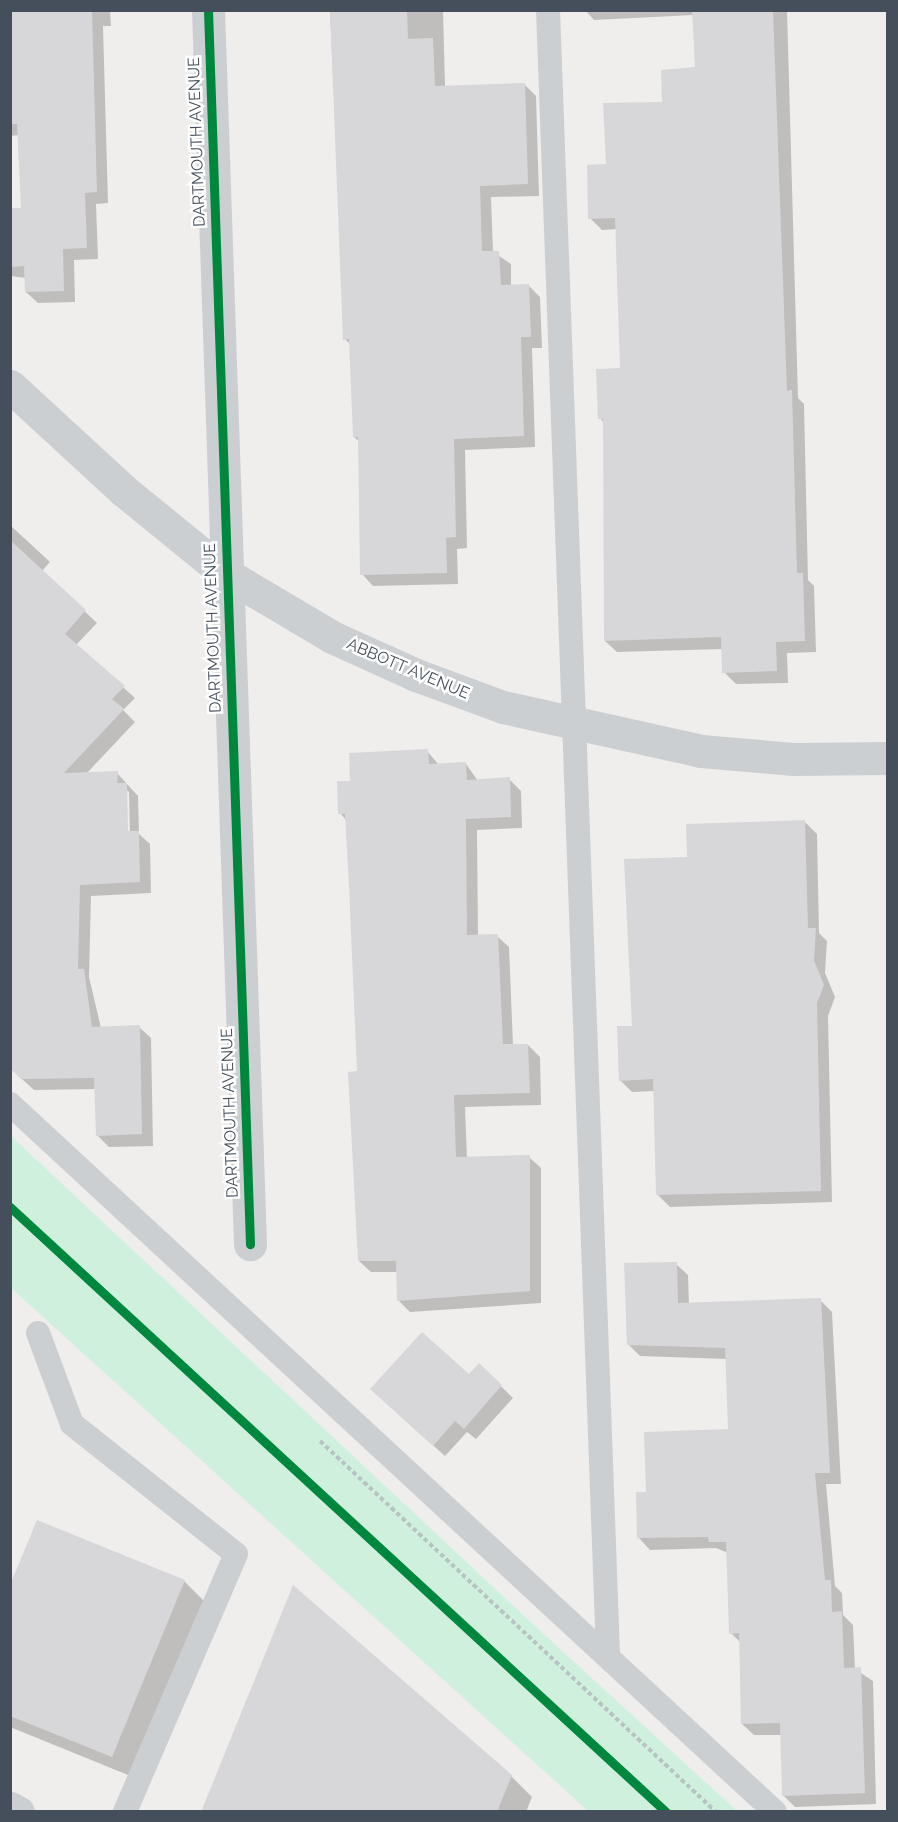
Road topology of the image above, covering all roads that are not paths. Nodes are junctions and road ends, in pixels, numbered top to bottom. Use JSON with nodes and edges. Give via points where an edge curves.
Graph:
{"nodes":[{"id":1,"x":208,"y":10,"type":"edge"},
{"id":2,"x":548,"y":10,"type":"edge"},
{"id":3,"x":10,"y":386,"type":"edge"},
{"id":4,"x":226,"y":574,"type":"junction"},
{"id":5,"x":574,"y":725,"type":"junction"},
{"id":6,"x":888,"y":758,"type":"edge"},
{"id":7,"x":10,"y":1104,"type":"edge"},
{"id":8,"x":250,"y":1244,"type":"dead end"},
{"id":9,"x":38,"y":1333,"type":"dead end"},
{"id":10,"x":608,"y":1656,"type":"junction"},
{"id":11,"x":10,"y":1808,"type":"edge"},
{"id":12,"x":18,"y":1812,"type":"edge"},
{"id":13,"x":125,"y":1812,"type":"edge"},
{"id":14,"x":775,"y":1812,"type":"edge"}],
"edges":[{"from":1,"to":4,"type":"street","name":"DARTMOUTH AVENUE"},
{"from":2,"to":5,"type":"lane"},
{"from":3,"to":4,"type":"street","name":"ABBOTT AVENUE","via":[[123,490]]},
{"from":4,"to":5,"type":"street","name":"ABBOTT AVENUE","via":[[332,637],[416,675]]},
{"from":4,"to":8,"type":"street","name":"DARTMOUTH AVENUE"},
{"from":5,"to":6,"type":"street","name":"ABBOTT AVENUE","via":[[701,751],[794,759]]},
{"from":5,"to":10,"type":"lane"},
{"from":7,"to":10,"type":"lane"},
{"from":9,"to":13,"type":"lane","via":[[72,1424],[236,1554]]},
{"from":10,"to":14,"type":"lane"},
{"from":11,"to":12,"type":"street"}]}
